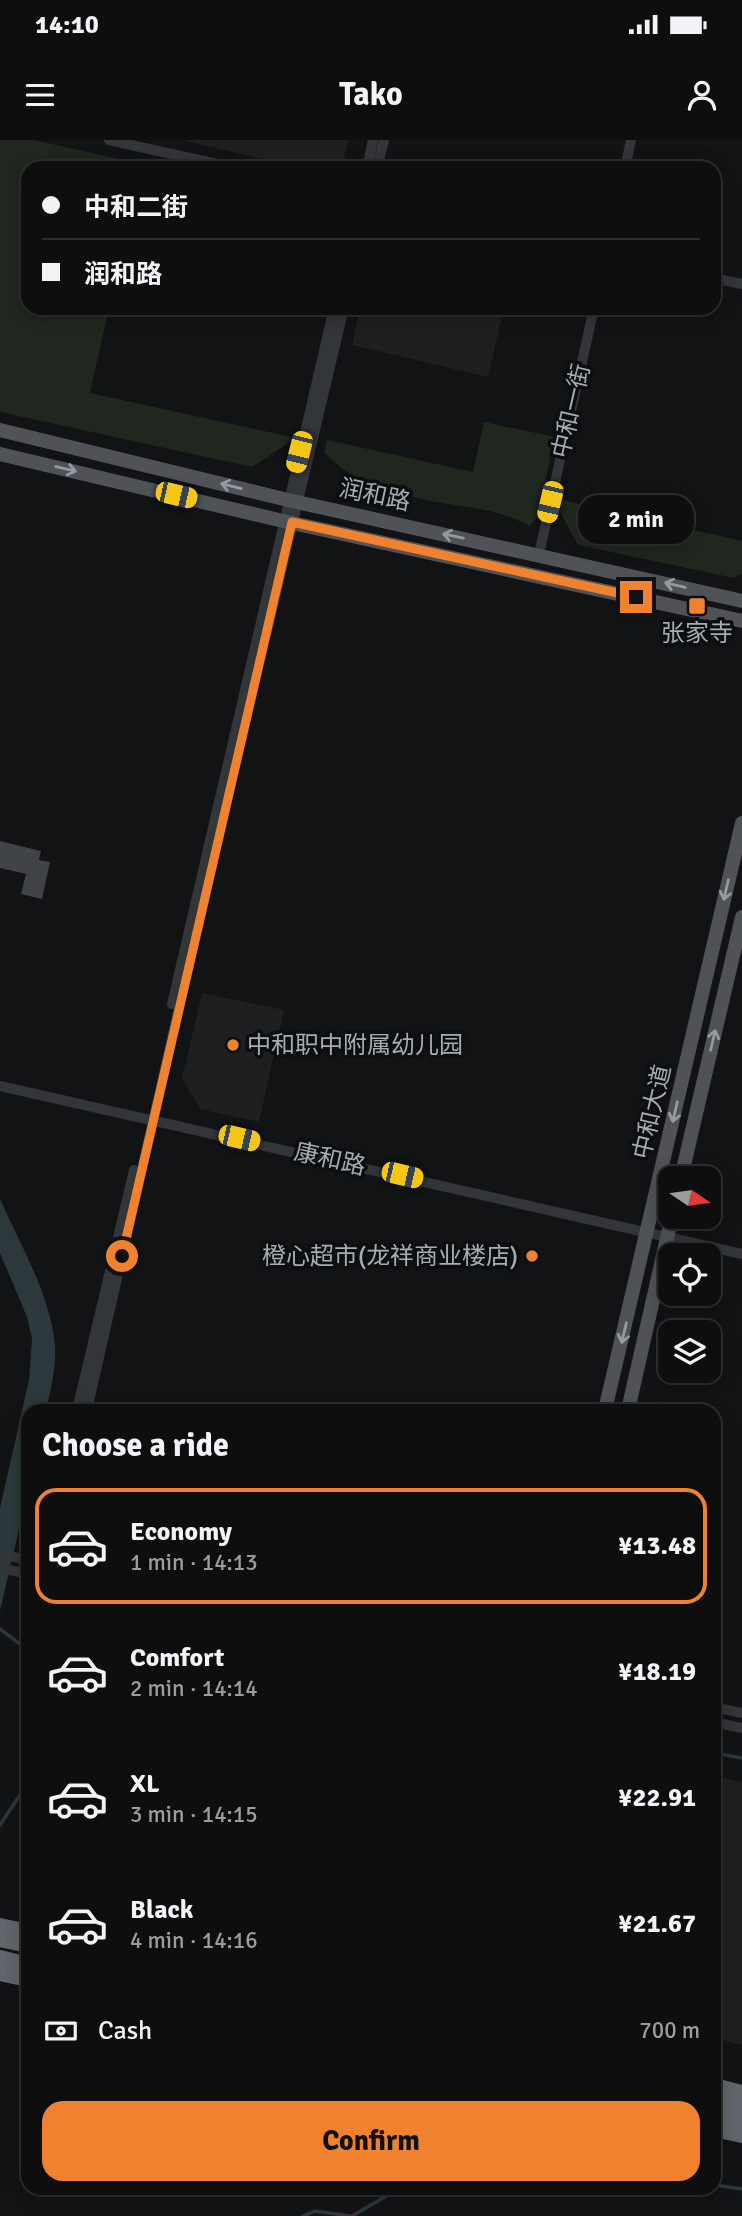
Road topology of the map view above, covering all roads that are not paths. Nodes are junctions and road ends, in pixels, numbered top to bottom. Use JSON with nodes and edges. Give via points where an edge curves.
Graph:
{"nodes":[{"id":1,"x":109,"y":140,"type":"edge"},
{"id":2,"x":373,"y":140,"type":"edge"},
{"id":3,"x":384,"y":140,"type":"edge"},
{"id":4,"x":631,"y":140,"type":"edge"},
{"id":5,"x":204,"y":161,"type":"edge"},
{"id":6,"x":368,"y":161,"type":"edge"},
{"id":7,"x":379,"y":161,"type":"edge"},
{"id":8,"x":626,"y":161,"type":"edge"},
{"id":9,"x":721,"y":280,"type":"edge"},
{"id":10,"x":742,"y":284,"type":"edge"},
{"id":11,"x":333,"y":315,"type":"edge"},
{"id":12,"x":342,"y":315,"type":"edge"},
{"id":13,"x":592,"y":315,"type":"edge"},
{"id":14,"x":0,"y":430,"type":"edge"},
{"id":15,"x":0,"y":454,"type":"edge"},
{"id":16,"x":293,"y":500,"type":"junction"},
{"id":17,"x":288,"y":521,"type":"junction"},
{"id":18,"x":539,"y":554,"type":"junction"},
{"id":19,"x":742,"y":601,"type":"edge"},
{"id":20,"x":742,"y":621,"type":"edge"},
{"id":21,"x":742,"y":823,"type":"edge"},
{"id":22,"x":742,"y":916,"type":"edge"},
{"id":23,"x":0,"y":1086,"type":"edge"},
{"id":24,"x":150,"y":1118,"type":"junction"},
{"id":25,"x":684,"y":1166,"type":"edge"},
{"id":26,"x":669,"y":1229,"type":"edge"},
{"id":27,"x":648,"y":1232,"type":"junction"},
{"id":28,"x":667,"y":1236,"type":"junction"},
{"id":29,"x":742,"y":1254,"type":"edge"},
{"id":30,"x":79,"y":1404,"type":"edge"},
{"id":31,"x":88,"y":1404,"type":"edge"},
{"id":32,"x":607,"y":1404,"type":"edge"},
{"id":33,"x":629,"y":1404,"type":"edge"},
{"id":34,"x":3,"y":1569,"type":"edge"},
{"id":35,"x":21,"y":1573,"type":"edge"},
{"id":36,"x":721,"y":1708,"type":"edge"},
{"id":37,"x":742,"y":1713,"type":"edge"},
{"id":38,"x":721,"y":1724,"type":"edge"},
{"id":39,"x":742,"y":1728,"type":"edge"},
{"id":40,"x":0,"y":1926,"type":"edge"},
{"id":41,"x":21,"y":1930,"type":"edge"},
{"id":42,"x":0,"y":1939,"type":"edge"},
{"id":43,"x":21,"y":1944,"type":"edge"},
{"id":44,"x":0,"y":1958,"type":"edge"},
{"id":45,"x":21,"y":1963,"type":"edge"},
{"id":46,"x":0,"y":1973,"type":"edge"},
{"id":47,"x":21,"y":1978,"type":"edge"},
{"id":48,"x":721,"y":2088,"type":"edge"},
{"id":49,"x":742,"y":2093,"type":"edge"},
{"id":50,"x":721,"y":2104,"type":"edge"},
{"id":51,"x":742,"y":2108,"type":"edge"},
{"id":52,"x":721,"y":2118,"type":"edge"},
{"id":53,"x":742,"y":2122,"type":"edge"},
{"id":54,"x":721,"y":2130,"type":"edge"},
{"id":55,"x":742,"y":2134,"type":"edge"}],
"edges":[{"from":1,"to":5,"type":"street"},
{"from":2,"to":6,"type":"street"},
{"from":3,"to":7,"type":"street"},
{"from":4,"to":8,"type":"street"},
{"from":9,"to":10,"type":"street"},
{"from":11,"to":16,"type":"street"},
{"from":12,"to":16,"type":"street"},
{"from":13,"to":18,"type":"street","name":"中和一街"},
{"from":16,"to":14,"type":"main road","name":"润和路","one_way":true},
{"from":15,"to":17,"type":"main road","name":"润和路","one_way":true},
{"from":16,"to":17,"type":"street"},
{"from":18,"to":16,"type":"main road","name":"润和路","one_way":true},
{"from":17,"to":20,"type":"main road","name":"润和路"},
{"from":17,"to":24,"type":"street"},
{"from":19,"to":18,"type":"main road","name":"润和路","one_way":true},
{"from":21,"to":27,"type":"main road","name":"中和大道","one_way":true},
{"from":25,"to":22,"type":"main road","name":"中和大道","one_way":true},
{"from":23,"to":24,"type":"street","name":"康和路"},
{"from":24,"to":27,"type":"street","name":"康和路"},
{"from":24,"to":30,"type":"street"},
{"from":24,"to":31,"type":"street"},
{"from":26,"to":28,"type":"main road"},
{"from":27,"to":28,"type":"street","name":"康和路"},
{"from":27,"to":32,"type":"main road","name":"中和大道","one_way":true},
{"from":28,"to":29,"type":"street","name":"康和路"},
{"from":28,"to":33,"type":"main road"},
{"from":34,"to":35,"type":"street"},
{"from":36,"to":37,"type":"street"},
{"from":38,"to":39,"type":"street"},
{"from":40,"to":41,"type":"highway"},
{"from":42,"to":43,"type":"highway"},
{"from":44,"to":45,"type":"highway"},
{"from":46,"to":47,"type":"highway"},
{"from":48,"to":49,"type":"highway"},
{"from":50,"to":51,"type":"highway"},
{"from":52,"to":53,"type":"highway"},
{"from":54,"to":55,"type":"highway"}]}
